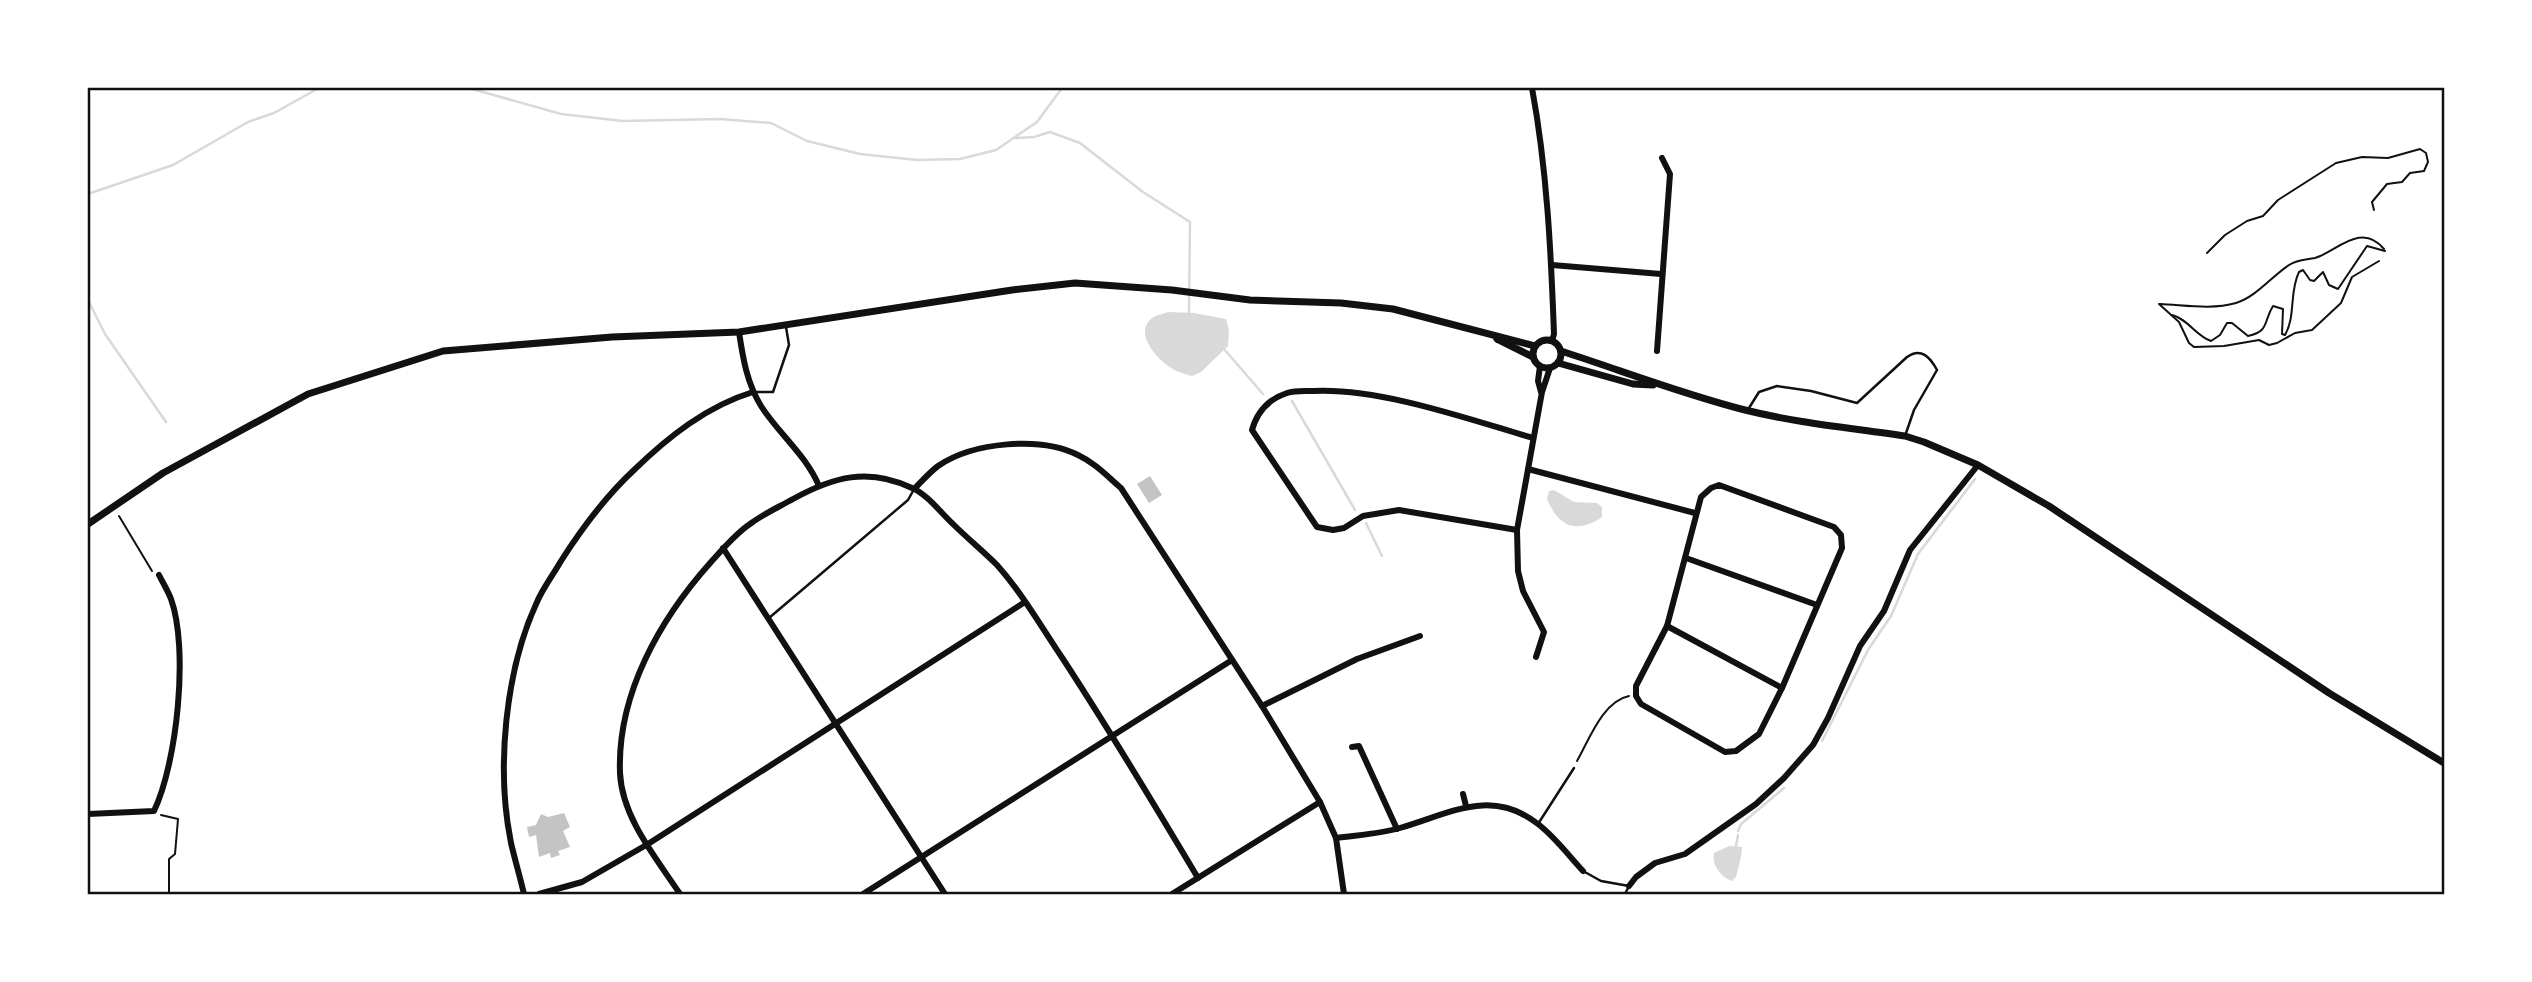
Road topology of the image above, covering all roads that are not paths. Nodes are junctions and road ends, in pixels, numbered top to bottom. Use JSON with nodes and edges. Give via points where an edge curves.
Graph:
{"nodes":[{"id":1,"x":1532,"y":88,"type":"edge"},
{"id":2,"x":1662,"y":158,"type":"dead end"},
{"id":3,"x":1552,"y":265,"type":"junction"},
{"id":4,"x":1661,"y":274,"type":"junction"},
{"id":5,"x":786,"y":327,"type":"junction"},
{"id":6,"x":739,"y":332,"type":"junction"},
{"id":7,"x":1493,"y":336,"type":"junction"},
{"id":8,"x":1552,"y":341,"type":"junction"},
{"id":9,"x":1535,"y":346,"type":"junction"},
{"id":10,"x":1561,"y":351,"type":"junction"},
{"id":11,"x":1657,"y":351,"type":"dead end"},
{"id":12,"x":1533,"y":357,"type":"junction"},
{"id":13,"x":1558,"y":363,"type":"junction"},
{"id":14,"x":1540,"y":366,"type":"junction"},
{"id":15,"x":1550,"y":368,"type":"junction"},
{"id":16,"x":1657,"y":385,"type":"junction"},
{"id":17,"x":753,"y":393,"type":"junction"},
{"id":18,"x":1542,"y":393,"type":"junction"},
{"id":19,"x":1748,"y":411,"type":"junction"},
{"id":20,"x":1905,"y":436,"type":"junction"},
{"id":21,"x":1533,"y":438,"type":"junction"},
{"id":22,"x":1978,"y":466,"type":"junction"},
{"id":23,"x":1528,"y":468,"type":"junction"},
{"id":24,"x":819,"y":486,"type":"junction"},
{"id":25,"x":915,"y":488,"type":"junction"},
{"id":26,"x":1695,"y":513,"type":"junction"},
{"id":27,"x":88,"y":524,"type":"edge"},
{"id":28,"x":1517,"y":530,"type":"junction"},
{"id":29,"x":723,"y":548,"type":"junction"},
{"id":30,"x":1686,"y":558,"type":"junction"},
{"id":31,"x":159,"y":575,"type":"road end"},
{"id":32,"x":1024,"y":602,"type":"junction"},
{"id":33,"x":1817,"y":605,"type":"junction"},
{"id":34,"x":769,"y":618,"type":"junction"},
{"id":35,"x":1667,"y":626,"type":"junction"},
{"id":36,"x":1420,"y":636,"type":"dead end"},
{"id":37,"x":1536,"y":657,"type":"dead end"},
{"id":38,"x":1231,"y":660,"type":"junction"},
{"id":39,"x":1782,"y":688,"type":"junction"},
{"id":40,"x":1262,"y":706,"type":"junction"},
{"id":41,"x":836,"y":722,"type":"junction"},
{"id":42,"x":1113,"y":736,"type":"junction"},
{"id":43,"x":1352,"y":747,"type":"dead end"},
{"id":44,"x":2445,"y":763,"type":"edge"},
{"id":45,"x":1574,"y":768,"type":"road end"},
{"id":46,"x":1463,"y":794,"type":"dead end"},
{"id":47,"x":1320,"y":802,"type":"junction"},
{"id":48,"x":1466,"y":806,"type":"junction"},
{"id":49,"x":88,"y":814,"type":"edge"},
{"id":50,"x":1538,"y":824,"type":"junction"},
{"id":51,"x":1397,"y":829,"type":"junction"},
{"id":52,"x":1336,"y":838,"type":"junction"},
{"id":53,"x":648,"y":844,"type":"junction"},
{"id":54,"x":922,"y":858,"type":"junction"},
{"id":55,"x":1583,"y":871,"type":"joint"},
{"id":56,"x":1198,"y":878,"type":"junction"},
{"id":57,"x":1629,"y":886,"type":"junction"},
{"id":58,"x":524,"y":894,"type":"edge"},
{"id":59,"x":539,"y":894,"type":"edge"},
{"id":60,"x":680,"y":894,"type":"edge"},
{"id":61,"x":863,"y":894,"type":"edge"},
{"id":62,"x":945,"y":894,"type":"edge"},
{"id":63,"x":1172,"y":894,"type":"edge"},
{"id":64,"x":1344,"y":894,"type":"edge"},
{"id":65,"x":1625,"y":894,"type":"edge"}],
"edges":[{"from":1,"to":3,"type":"street"},
{"from":2,"to":4,"type":"street","via":[[1670,174]]},
{"from":3,"to":4,"type":"street"},
{"from":3,"to":8,"type":"street"},
{"from":4,"to":11,"type":"street"},
{"from":5,"to":6,"type":"street"},
{"from":5,"to":7,"type":"street","via":[[1075,283],[1393,309]]},
{"from":5,"to":17,"type":"lane","via":[[789,345],[773,392]]},
{"from":6,"to":17,"type":"street"},
{"from":6,"to":27,"type":"street","via":[[443,351],[308,394],[163,473]]},
{"from":7,"to":9,"type":"street"},
{"from":7,"to":12,"type":"street"},
{"from":8,"to":9,"type":"street"},
{"from":8,"to":10,"type":"street"},
{"from":9,"to":12,"type":"street"},
{"from":10,"to":13,"type":"street"},
{"from":10,"to":16,"type":"street"},
{"from":12,"to":14,"type":"street"},
{"from":13,"to":15,"type":"street"},
{"from":13,"to":16,"type":"street","via":[[1633,384]]},
{"from":14,"to":15,"type":"street"},
{"from":14,"to":18,"type":"street"},
{"from":15,"to":18,"type":"street"},
{"from":16,"to":19,"type":"street"},
{"from":17,"to":24,"type":"street"},
{"from":17,"to":58,"type":"street","via":[[682,428],[614,488],[580,531],[537,602],[521,645],[507,707],[504,768],[511,841]]},
{"from":18,"to":21,"type":"street"},
{"from":19,"to":20,"type":"street"},
{"from":19,"to":20,"type":"lane","via":[[1759,392],[1777,386],[1857,403],[1907,357],[1922,352],[1937,370]]},
{"from":20,"to":22,"type":"street"},
{"from":21,"to":23,"type":"street"},
{"from":21,"to":28,"type":"street","via":[[1428,408],[1338,390],[1281,396],[1256,415],[1252,430],[1317,527],[1344,528],[1363,516],[1399,510]]},
{"from":22,"to":44,"type":"street","via":[[2068,518],[2329,693]]},
{"from":22,"to":57,"type":"street","via":[[1910,550],[1885,611],[1860,646],[1813,745],[1756,804],[1685,854],[1655,863]]},
{"from":23,"to":26,"type":"street"},
{"from":23,"to":28,"type":"street"},
{"from":24,"to":25,"type":"street","via":[[860,475]]},
{"from":24,"to":29,"type":"street","via":[[749,524]]},
{"from":25,"to":32,"type":"street","via":[[998,566]]},
{"from":25,"to":34,"type":"lane","via":[[908,500]]},
{"from":25,"to":38,"type":"street","via":[[940,465],[996,446],[1051,445],[1077,454],[1121,488]]},
{"from":26,"to":30,"type":"street"},
{"from":26,"to":33,"type":"street","via":[[1701,497],[1719,485],[1834,527],[1841,535],[1842,548]]},
{"from":28,"to":37,"type":"street","via":[[1522,591],[1544,632]]},
{"from":29,"to":34,"type":"street"},
{"from":29,"to":53,"type":"street","via":[[660,631],[629,701],[620,777],[630,814]]},
{"from":30,"to":33,"type":"street"},
{"from":30,"to":35,"type":"street"},
{"from":31,"to":49,"type":"street","via":[[177,622],[179,670],[160,799],[155,811]]},
{"from":32,"to":41,"type":"street"},
{"from":32,"to":42,"type":"street"},
{"from":33,"to":39,"type":"street"},
{"from":34,"to":41,"type":"street"},
{"from":35,"to":39,"type":"street"},
{"from":35,"to":39,"type":"street","via":[[1636,686],[1636,696],[1641,704],[1725,752],[1736,751],[1759,734]]},
{"from":36,"to":40,"type":"street","via":[[1357,659]]},
{"from":38,"to":40,"type":"street"},
{"from":38,"to":42,"type":"street"},
{"from":40,"to":47,"type":"street"},
{"from":41,"to":53,"type":"street"},
{"from":41,"to":54,"type":"street"},
{"from":42,"to":54,"type":"street"},
{"from":42,"to":56,"type":"street"},
{"from":43,"to":51,"type":"street","via":[[1359,746]]},
{"from":45,"to":50,"type":"lane"},
{"from":46,"to":48,"type":"street"},
{"from":47,"to":52,"type":"street"},
{"from":47,"to":56,"type":"street"},
{"from":48,"to":50,"type":"street","via":[[1509,809]]},
{"from":48,"to":51,"type":"street"},
{"from":50,"to":55,"type":"street"},
{"from":51,"to":52,"type":"street"},
{"from":52,"to":64,"type":"street"},
{"from":53,"to":59,"type":"street","via":[[582,882]]},
{"from":53,"to":60,"type":"street"},
{"from":54,"to":61,"type":"street"},
{"from":54,"to":62,"type":"street"},
{"from":55,"to":57,"type":"lane","via":[[1601,881]]},
{"from":56,"to":63,"type":"street"},
{"from":57,"to":65,"type":"lane"}]}
